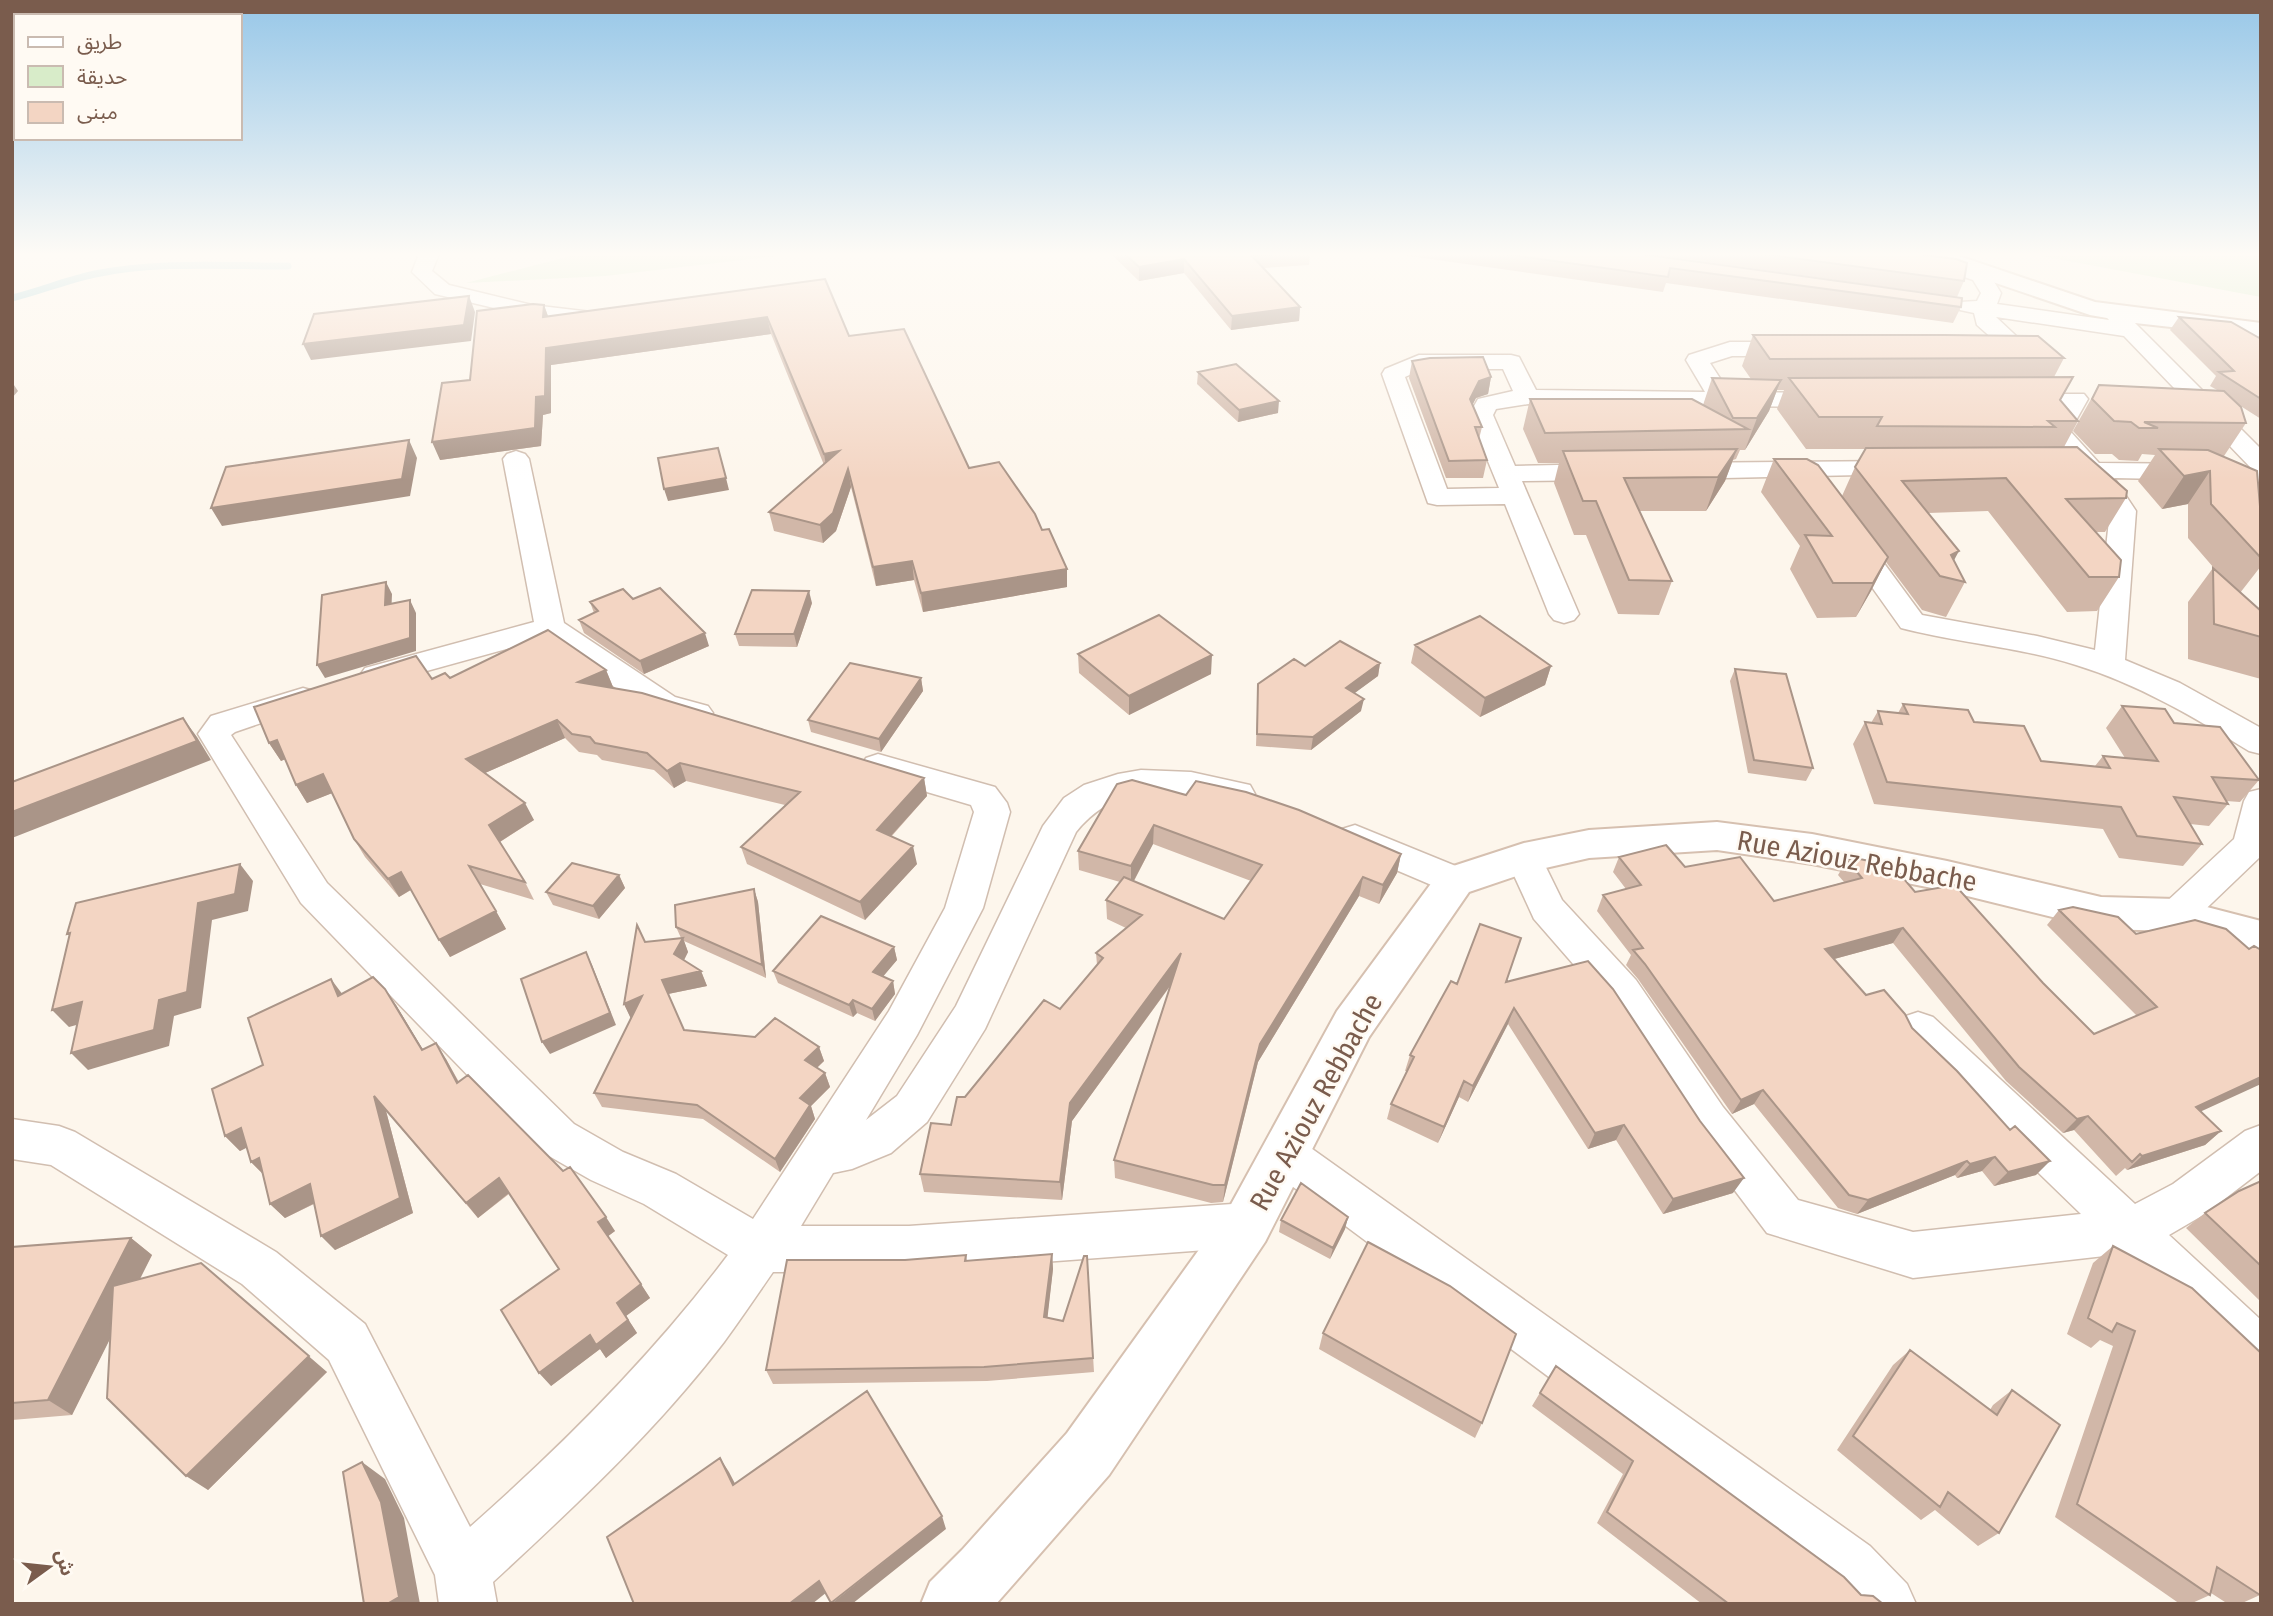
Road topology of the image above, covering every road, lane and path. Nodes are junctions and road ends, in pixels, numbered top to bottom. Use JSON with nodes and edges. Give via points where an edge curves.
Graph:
{"nodes":[{"id":1,"x":1996,"y":329,"type":"edge"},
{"id":2,"x":2126,"y":329,"type":"edge"},
{"id":3,"x":2130,"y":330,"type":"joint"},
{"id":4,"x":1813,"y":349,"type":"edge"},
{"id":5,"x":1991,"y":350,"type":"edge"},
{"id":6,"x":2019,"y":350,"type":"junction"},
{"id":7,"x":1528,"y":397,"type":"junction"},
{"id":8,"x":2076,"y":399,"type":"junction"},
{"id":9,"x":1722,"y":400,"type":"junction"},
{"id":10,"x":1855,"y":400,"type":"edge"},
{"id":11,"x":1993,"y":400,"type":"edge"},
{"id":12,"x":516,"y":459,"type":"edge"},
{"id":13,"x":2261,"y":464,"type":"edge"},
{"id":14,"x":1926,"y":469,"type":"edge"},
{"id":15,"x":2037,"y":470,"type":"edge"},
{"id":16,"x":2093,"y":470,"type":"junction"},
{"id":17,"x":1653,"y":471,"type":"edge"},
{"id":18,"x":1626,"y":472,"type":"edge"},
{"id":19,"x":2261,"y":479,"type":"edge"},
{"id":20,"x":1510,"y":485,"type":"junction"},
{"id":21,"x":1816,"y":491,"type":"junction"},
{"id":22,"x":1564,"y":614,"type":"dead end"},
{"id":23,"x":550,"y":627,"type":"junction"},
{"id":24,"x":2109,"y":665,"type":"junction"},
{"id":25,"x":730,"y":723,"type":"edge"},
{"id":26,"x":2261,"y":743,"type":"edge"},
{"id":27,"x":848,"y":757,"type":"edge"},
{"id":28,"x":2261,"y":801,"type":"edge"},
{"id":29,"x":1269,"y":802,"type":"edge"},
{"id":30,"x":1319,"y":823,"type":"edge"},
{"id":31,"x":1524,"y":858,"type":"junction"},
{"id":32,"x":1455,"y":880,"type":"junction"},
{"id":33,"x":2176,"y":915,"type":"junction"},
{"id":34,"x":2261,"y":938,"type":"edge"},
{"id":35,"x":1918,"y":1029,"type":"edge"},
{"id":36,"x":12,"y":1139,"type":"edge"},
{"id":37,"x":2261,"y":1145,"type":"edge"},
{"id":38,"x":1285,"y":1154,"type":"junction"},
{"id":39,"x":821,"y":1156,"type":"junction"},
{"id":40,"x":1247,"y":1225,"type":"junction"},
{"id":41,"x":2131,"y":1231,"type":"junction"},
{"id":42,"x":761,"y":1250,"type":"junction"},
{"id":43,"x":2261,"y":1354,"type":"edge"},
{"id":44,"x":465,"y":1588,"type":"edge"},
{"id":45,"x":952,"y":1604,"type":"edge"},
{"id":46,"x":1887,"y":1604,"type":"edge"}],
"edges":[{"from":1,"to":6,"type":"street"},
{"from":2,"to":3,"type":"street"},
{"from":3,"to":13,"type":"street"},
{"from":4,"to":9,"type":"street","via":[[1730,349],[1697,360]]},
{"from":5,"to":6,"type":"street"},
{"from":6,"to":8,"type":"street"},
{"from":7,"to":9,"type":"street"},
{"from":7,"to":20,"type":"street","via":[[1493,401],[1482,410]]},
{"from":7,"to":20,"type":"street","via":[[1511,362],[1419,362],[1393,373],[1437,497]]},
{"from":8,"to":11,"type":"street"},
{"from":8,"to":16,"type":"street","via":[[2057,432]]},
{"from":9,"to":10,"type":"street"},
{"from":12,"to":23,"type":"street"},
{"from":14,"to":21,"type":"street"},
{"from":15,"to":16,"type":"street"},
{"from":16,"to":19,"type":"street","via":[[2211,472]]},
{"from":16,"to":24,"type":"street","via":[[2123,511]]},
{"from":17,"to":21,"type":"street"},
{"from":18,"to":20,"type":"street"},
{"from":20,"to":22,"type":"street"},
{"from":21,"to":24,"type":"street","via":[[1912,622]]},
{"from":23,"to":25,"type":"street","via":[[664,704]]},
{"from":23,"to":42,"type":"street","via":[[223,723],[214,734],[314,893],[558,1138],[660,1189]]},
{"from":24,"to":26,"type":"street","via":[[2186,697]]},
{"from":27,"to":39,"type":"street","via":[[983,796],[992,812],[964,908],[903,1023]]},
{"from":28,"to":33,"type":"street","via":[[2249,845]]},
{"from":29,"to":39,"type":"street","via":[[1219,789],[1147,782],[1111,786],[1080,802],[1061,826],[971,1017],[912,1109],[875,1139]]},
{"from":30,"to":32,"type":"street"},
{"from":31,"to":32,"type":"street","name":"Rue Aziouz Rebbache"},
{"from":31,"to":33,"type":"street","name":"Rue Aziouz Rebbache","via":[[1589,844],[1717,836],[1947,876],[2101,913]]},
{"from":31,"to":41,"type":"street","via":[[1547,909],[1622,992],[1708,1121],[1783,1218],[1913,1255]]},
{"from":32,"to":38,"type":"street","name":"Rue Aziouz Rebbache","via":[[1353,1024]]},
{"from":33,"to":34,"type":"street","name":"Rue Aziouz Rebbache"},
{"from":35,"to":41,"type":"street"},
{"from":36,"to":44,"type":"street","via":[[59,1146],[71,1153],[259,1268],[347,1342]]},
{"from":37,"to":41,"type":"street","via":[[2189,1199]]},
{"from":38,"to":40,"type":"street","name":"Rue Aziouz Rebbache"},
{"from":38,"to":46,"type":"street","via":[[1850,1566]]},
{"from":39,"to":42,"type":"street"},
{"from":40,"to":42,"type":"street","via":[[909,1249]]},
{"from":40,"to":45,"type":"street","name":"Rue Aziouz Rebbache","via":[[1088,1454]]},
{"from":41,"to":43,"type":"street"},
{"from":42,"to":44,"type":"street","via":[[705,1326],[636,1405]]}]}
